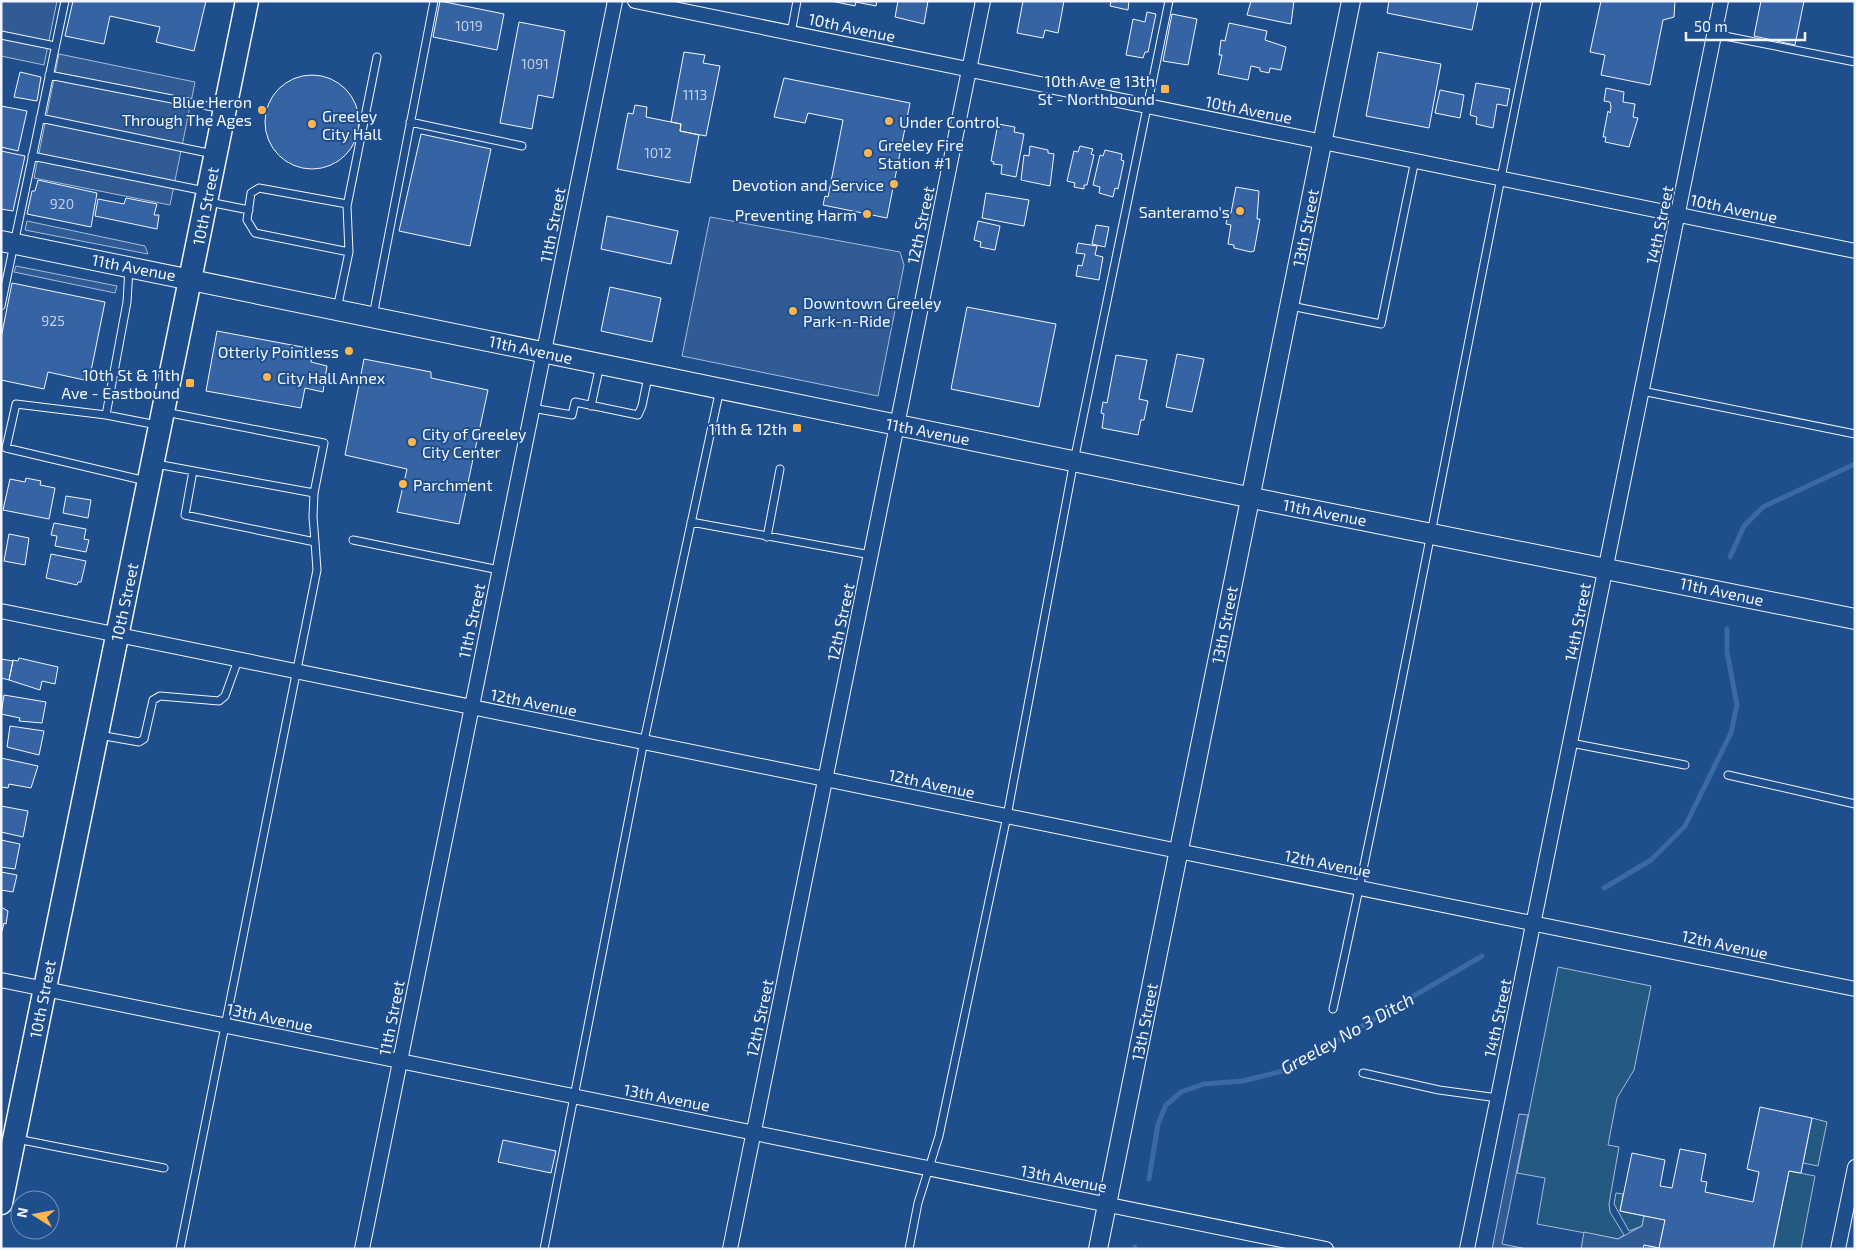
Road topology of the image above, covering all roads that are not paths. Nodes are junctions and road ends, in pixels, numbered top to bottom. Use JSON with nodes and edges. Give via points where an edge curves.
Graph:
{"nodes":[{"id":1,"x":65,"y":1,"type":"edge"},
{"id":2,"x":247,"y":1,"type":"edge"},
{"id":3,"x":434,"y":1,"type":"edge"},
{"id":4,"x":615,"y":1,"type":"edge"},
{"id":5,"x":636,"y":1,"type":"edge"},
{"id":6,"x":797,"y":1,"type":"edge"},
{"id":7,"x":983,"y":1,"type":"edge"},
{"id":8,"x":1169,"y":1,"type":"edge"},
{"id":9,"x":1351,"y":1,"type":"edge"},
{"id":10,"x":1537,"y":1,"type":"edge"},
{"id":11,"x":1721,"y":1,"type":"edge"},
{"id":12,"x":791,"y":33,"type":"junction"},
{"id":13,"x":1715,"y":34,"type":"junction"},
{"id":14,"x":1,"y":35,"type":"edge"},
{"id":15,"x":55,"y":46,"type":"junction"},
{"id":16,"x":377,"y":57,"type":"dead end"},
{"id":17,"x":1855,"y":62,"type":"edge"},
{"id":18,"x":970,"y":69,"type":"junction"},
{"id":19,"x":49,"y":75,"type":"junction"},
{"id":20,"x":1148,"y":106,"type":"junction"},
{"id":21,"x":224,"y":110,"type":"junction"},
{"id":22,"x":40,"y":118,"type":"junction"},
{"id":23,"x":410,"y":122,"type":"junction"},
{"id":24,"x":1322,"y":142,"type":"junction"},
{"id":25,"x":522,"y":146,"type":"dead end"},
{"id":26,"x":216,"y":154,"type":"junction"},
{"id":27,"x":32,"y":156,"type":"junction"},
{"id":28,"x":1415,"y":160,"type":"junction"},
{"id":29,"x":1500,"y":178,"type":"junction"},
{"id":30,"x":207,"y":197,"type":"junction"},
{"id":31,"x":347,"y":204,"type":"junction"},
{"id":32,"x":249,"y":210,"type":"junction"},
{"id":33,"x":1679,"y":214,"type":"junction"},
{"id":34,"x":8,"y":242,"type":"edge"},
{"id":35,"x":1855,"y":251,"type":"edge"},
{"id":36,"x":349,"y":252,"type":"junction"},
{"id":37,"x":129,"y":266,"type":"junction"},
{"id":38,"x":191,"y":278,"type":"junction"},
{"id":39,"x":1289,"y":305,"type":"junction"},
{"id":40,"x":1,"y":306,"type":"edge"},
{"id":41,"x":337,"y":309,"type":"junction"},
{"id":42,"x":373,"y":316,"type":"junction"},
{"id":43,"x":543,"y":352,"type":"junction"},
{"id":44,"x":600,"y":364,"type":"junction"},
{"id":45,"x":648,"y":374,"type":"junction"},
{"id":46,"x":720,"y":388,"type":"junction"},
{"id":47,"x":1642,"y":391,"type":"junction"},
{"id":48,"x":591,"y":406,"type":"junction"},
{"id":49,"x":532,"y":408,"type":"junction"},
{"id":50,"x":106,"y":416,"type":"junction"},
{"id":51,"x":162,"y":419,"type":"junction"},
{"id":52,"x":898,"y":425,"type":"junction"},
{"id":53,"x":1855,"y":434,"type":"edge"},
{"id":54,"x":1074,"y":460,"type":"junction"},
{"id":55,"x":780,"y":469,"type":"dead end"},
{"id":56,"x":193,"y":471,"type":"junction"},
{"id":57,"x":151,"y":472,"type":"junction"},
{"id":58,"x":314,"y":493,"type":"junction"},
{"id":59,"x":1250,"y":496,"type":"junction"},
{"id":60,"x":691,"y":522,"type":"junction"},
{"id":61,"x":1432,"y":533,"type":"junction"},
{"id":62,"x":767,"y":537,"type":"junction"},
{"id":63,"x":353,"y":540,"type":"dead end"},
{"id":64,"x":315,"y":542,"type":"junction"},
{"id":65,"x":872,"y":556,"type":"junction"},
{"id":66,"x":1606,"y":567,"type":"junction"},
{"id":67,"x":500,"y":570,"type":"junction"},
{"id":68,"x":1,"y":611,"type":"edge"},
{"id":69,"x":1855,"y":619,"type":"edge"},
{"id":70,"x":117,"y":636,"type":"junction"},
{"id":71,"x":238,"y":660,"type":"junction"},
{"id":72,"x":298,"y":672,"type":"junction"},
{"id":73,"x":471,"y":708,"type":"junction"},
{"id":74,"x":96,"y":735,"type":"junction"},
{"id":75,"x":644,"y":741,"type":"junction"},
{"id":76,"x":1571,"y":743,"type":"junction"},
{"id":77,"x":1685,"y":765,"type":"dead end"},
{"id":78,"x":1728,"y":775,"type":"dead end"},
{"id":79,"x":826,"y":779,"type":"junction"},
{"id":80,"x":1855,"y":804,"type":"edge"},
{"id":81,"x":1007,"y":816,"type":"junction"},
{"id":82,"x":1179,"y":851,"type":"junction"},
{"id":83,"x":1360,"y":888,"type":"junction"},
{"id":84,"x":1534,"y":923,"type":"junction"},
{"id":85,"x":1,"y":980,"type":"edge"},
{"id":86,"x":1855,"y":988,"type":"edge"},
{"id":87,"x":44,"y":989,"type":"junction"},
{"id":88,"x":1333,"y":1009,"type":"dead end"},
{"id":89,"x":224,"y":1025,"type":"junction"},
{"id":90,"x":400,"y":1061,"type":"junction"},
{"id":91,"x":1363,"y":1072,"type":"dead end"},
{"id":92,"x":575,"y":1096,"type":"junction"},
{"id":93,"x":1498,"y":1098,"type":"junction"},
{"id":94,"x":754,"y":1132,"type":"junction"},
{"id":95,"x":14,"y":1138,"type":"junction"},
{"id":96,"x":164,"y":1168,"type":"dead end"},
{"id":97,"x":930,"y":1168,"type":"junction"},
{"id":98,"x":1854,"y":1172,"type":"edge"},
{"id":99,"x":1,"y":1203,"type":"edge"},
{"id":100,"x":1107,"y":1204,"type":"junction"},
{"id":101,"x":180,"y":1249,"type":"edge"},
{"id":102,"x":362,"y":1249,"type":"edge"},
{"id":103,"x":544,"y":1249,"type":"edge"},
{"id":104,"x":730,"y":1249,"type":"edge"},
{"id":105,"x":909,"y":1249,"type":"edge"},
{"id":106,"x":1098,"y":1249,"type":"edge"},
{"id":107,"x":1326,"y":1249,"type":"edge"},
{"id":108,"x":1467,"y":1249,"type":"edge"},
{"id":109,"x":1838,"y":1249,"type":"edge"}],
"edges":[{"from":1,"to":15,"type":"lane"},
{"from":2,"to":21,"type":"main road","name":"10th Street"},
{"from":3,"to":23,"type":"lane"},
{"from":4,"to":43,"type":"street","name":"11th Street"},
{"from":5,"to":12,"type":"street","name":"10th Avenue"},
{"from":6,"to":12,"type":"lane"},
{"from":7,"to":18,"type":"street","name":"12th Street"},
{"from":8,"to":20,"type":"lane"},
{"from":9,"to":24,"type":"street","name":"13th Street"},
{"from":10,"to":29,"type":"lane"},
{"from":11,"to":13,"type":"street","name":"14th Street"},
{"from":12,"to":18,"type":"street","name":"10th Avenue"},
{"from":13,"to":17,"type":"lane"},
{"from":13,"to":33,"type":"street","name":"14th Street"},
{"from":14,"to":15,"type":"lane"},
{"from":15,"to":19,"type":"lane"},
{"from":16,"to":31,"type":"lane"},
{"from":18,"to":20,"type":"street","name":"10th Avenue"},
{"from":18,"to":52,"type":"street","name":"12th Street"},
{"from":19,"to":21,"type":"lane"},
{"from":19,"to":22,"type":"lane"},
{"from":20,"to":24,"type":"street","name":"10th Avenue"},
{"from":20,"to":54,"type":"lane"},
{"from":21,"to":26,"type":"main road","name":"10th Street"},
{"from":22,"to":26,"type":"lane"},
{"from":22,"to":27,"type":"lane"},
{"from":23,"to":25,"type":"lane"},
{"from":23,"to":42,"type":"lane"},
{"from":24,"to":28,"type":"street","name":"10th Avenue"},
{"from":24,"to":39,"type":"street","name":"13th Street"},
{"from":26,"to":30,"type":"main road","name":"10th Street"},
{"from":27,"to":30,"type":"lane"},
{"from":27,"to":34,"type":"lane"},
{"from":28,"to":29,"type":"street","name":"10th Avenue"},
{"from":28,"to":39,"type":"lane","via":[[1381,324]]},
{"from":29,"to":33,"type":"street","name":"10th Avenue"},
{"from":29,"to":61,"type":"lane"},
{"from":30,"to":32,"type":"lane"},
{"from":30,"to":38,"type":"main road","name":"10th Street"},
{"from":31,"to":32,"type":"lane","via":[[259,188],[251,193]]},
{"from":31,"to":36,"type":"lane"},
{"from":32,"to":36,"type":"lane","via":[[248,224],[254,233]]},
{"from":33,"to":35,"type":"street","name":"10th Avenue"},
{"from":33,"to":47,"type":"street","name":"14th Street"},
{"from":34,"to":37,"type":"main road","name":"11th Avenue"},
{"from":34,"to":40,"type":"lane"},
{"from":36,"to":41,"type":"lane"},
{"from":37,"to":38,"type":"main road","name":"11th Avenue"},
{"from":37,"to":50,"type":"lane","via":[[127,302]]},
{"from":38,"to":41,"type":"main road","name":"11th Avenue"},
{"from":38,"to":51,"type":"main road","name":"10th Street"},
{"from":39,"to":59,"type":"street","name":"13th Street"},
{"from":41,"to":42,"type":"main road","name":"11th Avenue"},
{"from":42,"to":43,"type":"main road","name":"11th Avenue"},
{"from":43,"to":44,"type":"main road","name":"11th Avenue"},
{"from":43,"to":49,"type":"street","name":"11th Street"},
{"from":44,"to":45,"type":"main road","name":"11th Avenue"},
{"from":44,"to":48,"type":"lane"},
{"from":45,"to":46,"type":"main road","name":"11th Avenue"},
{"from":45,"to":48,"type":"lane","via":[[638,415]]},
{"from":46,"to":52,"type":"main road","name":"11th Avenue"},
{"from":46,"to":60,"type":"lane"},
{"from":47,"to":53,"type":"lane"},
{"from":47,"to":66,"type":"street","name":"14th Street"},
{"from":48,"to":49,"type":"lane","via":[[575,402],[572,415]]},
{"from":49,"to":67,"type":"street","name":"11th Street"},
{"from":50,"to":51,"type":"lane"},
{"from":50,"to":57,"type":"lane","via":[[16,404],[6,448]]},
{"from":51,"to":57,"type":"main road","name":"10th Street"},
{"from":51,"to":58,"type":"lane","via":[[324,443]]},
{"from":52,"to":54,"type":"main road","name":"11th Avenue"},
{"from":52,"to":65,"type":"street","name":"12th Street"},
{"from":54,"to":59,"type":"main road","name":"11th Avenue"},
{"from":54,"to":81,"type":"lane"},
{"from":55,"to":62,"type":"lane"},
{"from":56,"to":57,"type":"lane"},
{"from":56,"to":58,"type":"lane"},
{"from":56,"to":64,"type":"lane","via":[[185,515]]},
{"from":57,"to":70,"type":"main road","name":"10th Street"},
{"from":58,"to":64,"type":"lane"},
{"from":59,"to":61,"type":"main road","name":"11th Avenue"},
{"from":59,"to":82,"type":"street","name":"13th Street"},
{"from":60,"to":62,"type":"lane"},
{"from":60,"to":75,"type":"lane"},
{"from":61,"to":66,"type":"main road","name":"11th Avenue"},
{"from":61,"to":83,"type":"lane"},
{"from":62,"to":65,"type":"lane"},
{"from":63,"to":67,"type":"lane"},
{"from":64,"to":72,"type":"lane","via":[[317,570]]},
{"from":65,"to":79,"type":"street","name":"12th Street"},
{"from":66,"to":69,"type":"main road","name":"11th Avenue"},
{"from":66,"to":76,"type":"street","name":"14th Street"},
{"from":67,"to":73,"type":"street","name":"11th Street"},
{"from":68,"to":70,"type":"street","name":"12th Avenue"},
{"from":70,"to":71,"type":"street","name":"12th Avenue"},
{"from":70,"to":74,"type":"main road","name":"10th Street"},
{"from":71,"to":72,"type":"street","name":"12th Avenue"},
{"from":71,"to":74,"type":"lane","via":[[225,696],[219,701],[160,696],[153,700],[144,739],[139,742]]},
{"from":72,"to":73,"type":"street","name":"12th Avenue"},
{"from":72,"to":89,"type":"lane"},
{"from":73,"to":75,"type":"street","name":"12th Avenue"},
{"from":73,"to":90,"type":"street","name":"11th Street"},
{"from":74,"to":87,"type":"main road","name":"10th Street"},
{"from":75,"to":79,"type":"street","name":"12th Avenue"},
{"from":75,"to":92,"type":"lane"},
{"from":76,"to":77,"type":"lane"},
{"from":76,"to":84,"type":"street","name":"14th Street"},
{"from":78,"to":80,"type":"lane"},
{"from":79,"to":81,"type":"street","name":"12th Avenue"},
{"from":79,"to":94,"type":"street","name":"12th Street"},
{"from":81,"to":82,"type":"street","name":"12th Avenue"},
{"from":81,"to":97,"type":"lane"},
{"from":82,"to":83,"type":"street","name":"12th Avenue"},
{"from":82,"to":100,"type":"street","name":"13th Street"},
{"from":83,"to":84,"type":"street","name":"12th Avenue"},
{"from":83,"to":88,"type":"lane"},
{"from":84,"to":86,"type":"street","name":"12th Avenue"},
{"from":84,"to":93,"type":"street","name":"14th Street"},
{"from":85,"to":87,"type":"street","name":"13th Avenue"},
{"from":87,"to":89,"type":"street","name":"13th Avenue"},
{"from":87,"to":95,"type":"main road","name":"10th Street"},
{"from":89,"to":90,"type":"street","name":"13th Avenue"},
{"from":89,"to":101,"type":"lane"},
{"from":90,"to":92,"type":"street","name":"13th Avenue"},
{"from":90,"to":102,"type":"street","name":"11th Street"},
{"from":91,"to":93,"type":"lane","via":[[1439,1090]]},
{"from":92,"to":94,"type":"street","name":"13th Avenue"},
{"from":92,"to":103,"type":"lane"},
{"from":93,"to":108,"type":"street","name":"14th Street"},
{"from":94,"to":97,"type":"street","name":"13th Avenue"},
{"from":94,"to":104,"type":"street","name":"12th Street"},
{"from":95,"to":96,"type":"lane"},
{"from":95,"to":99,"type":"main road","name":"10th Street"},
{"from":97,"to":100,"type":"street","name":"13th Avenue"},
{"from":97,"to":105,"type":"lane","via":[[918,1203]]},
{"from":98,"to":109,"type":"street"},
{"from":100,"to":106,"type":"street","name":"13th Street"},
{"from":100,"to":107,"type":"street","name":"13th Avenue"}]}
